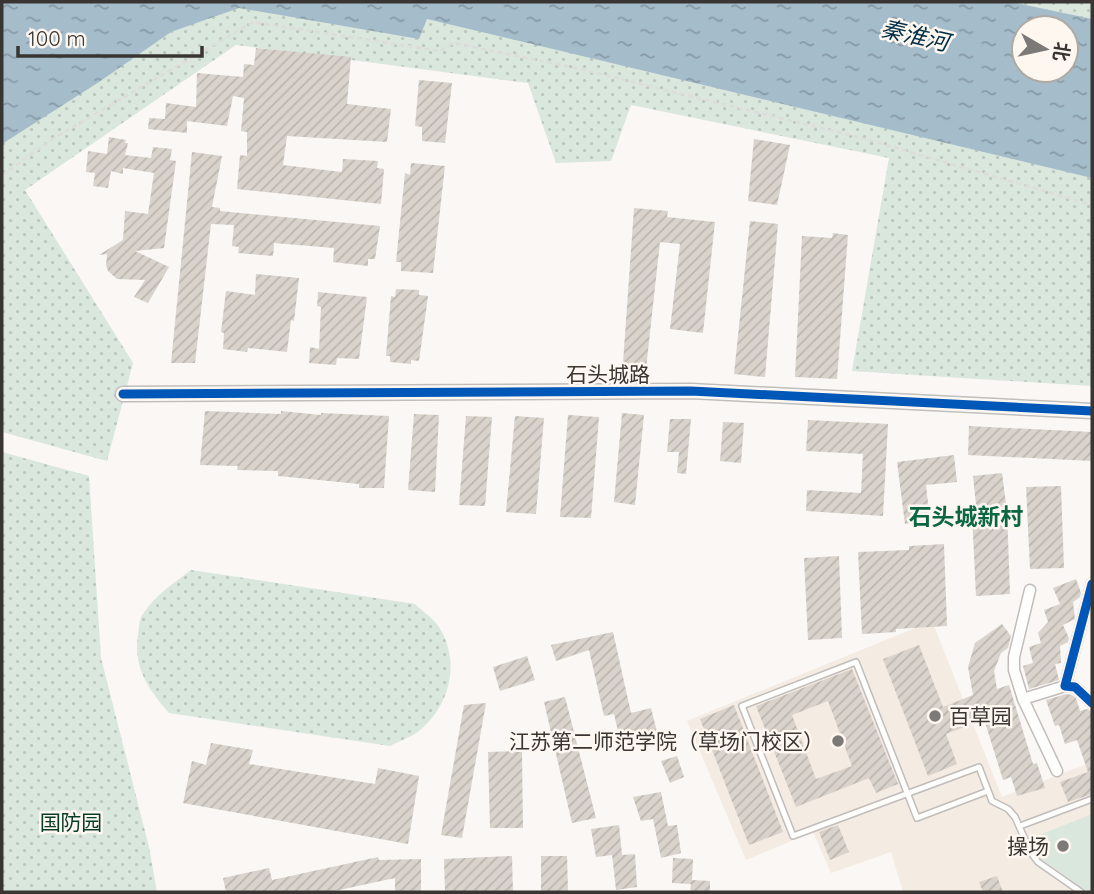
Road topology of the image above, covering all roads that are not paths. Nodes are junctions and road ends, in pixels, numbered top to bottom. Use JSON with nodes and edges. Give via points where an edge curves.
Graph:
{"nodes":[{"id":1,"x":123,"y":394,"type":"dead end"},
{"id":2,"x":1092,"y":411,"type":"edge"},
{"id":3,"x":1092,"y":584,"type":"edge"},
{"id":4,"x":1030,"y":590,"type":"dead end"},
{"id":5,"x":1065,"y":686,"type":"junction"},
{"id":6,"x":1023,"y":699,"type":"junction"},
{"id":7,"x":1092,"y":703,"type":"edge"},
{"id":8,"x":1057,"y":771,"type":"dead end"},
{"id":9,"x":988,"y":791,"type":"junction"},
{"id":10,"x":907,"y":793,"type":"junction"},
{"id":11,"x":1092,"y":799,"type":"edge"},
{"id":12,"x":1020,"y":826,"type":"junction"},
{"id":13,"x":1081,"y":892,"type":"edge"}],
"edges":[{"from":1,"to":2,"type":"street","name":"石头城路","via":[[691,391]]},
{"from":3,"to":5,"type":"street"},
{"from":4,"to":6,"type":"street","via":[[1014,657]]},
{"from":5,"to":6,"type":"street"},
{"from":5,"to":7,"type":"street","via":[[1075,687]]},
{"from":6,"to":8,"type":"street"},
{"from":9,"to":10,"type":"lane","via":[[979,767]]},
{"from":9,"to":10,"type":"lane","via":[[917,818]]},
{"from":9,"to":12,"type":"lane"},
{"from":10,"to":10,"type":"lane","via":[[793,836],[742,706],[856,662]]},
{"from":11,"to":12,"type":"lane"},
{"from":12,"to":13,"type":"lane","via":[[1038,862]]}]}
